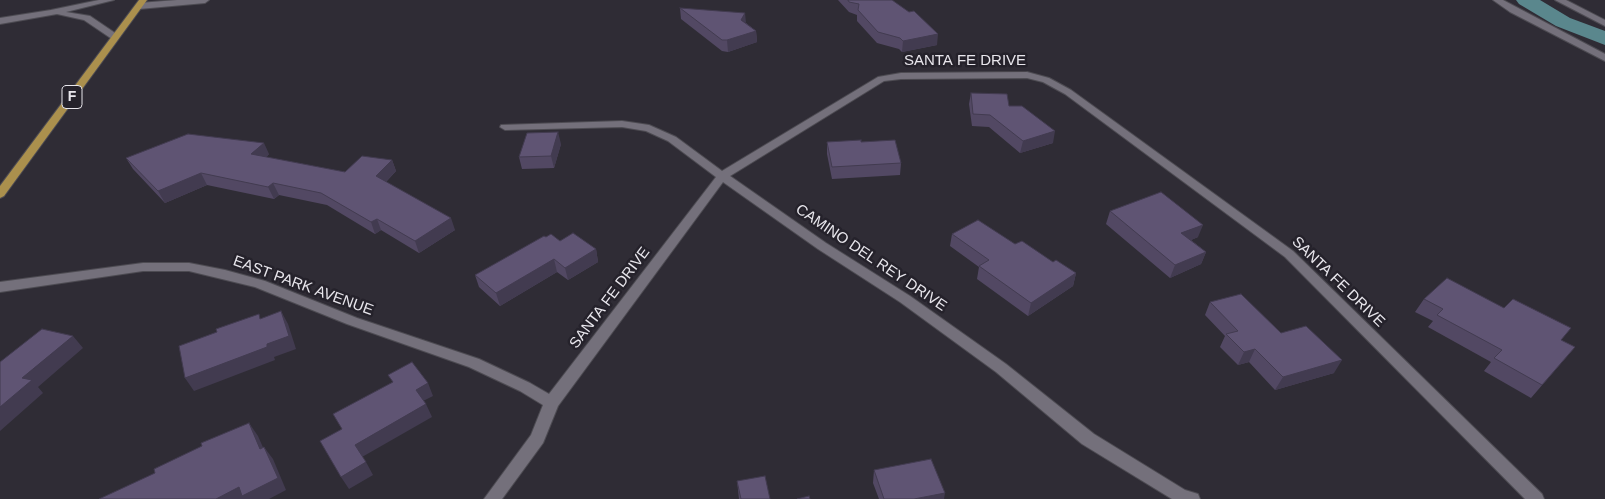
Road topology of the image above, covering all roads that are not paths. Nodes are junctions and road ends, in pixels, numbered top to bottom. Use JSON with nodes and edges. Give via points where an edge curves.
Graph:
{"nodes":[{"id":1,"x":110,"y":0,"type":"edge"},
{"id":2,"x":205,"y":0,"type":"edge"},
{"id":3,"x":1497,"y":0,"type":"edge"},
{"id":4,"x":1559,"y":0,"type":"edge"},
{"id":5,"x":141,"y":3,"type":"edge"},
{"id":6,"x":51,"y":13,"type":"junction"},
{"id":7,"x":0,"y":21,"type":"edge"},
{"id":8,"x":1605,"y":23,"type":"edge"},
{"id":9,"x":115,"y":37,"type":"junction"},
{"id":10,"x":1605,"y":58,"type":"edge"},
{"id":11,"x":505,"y":127,"type":"dead end"},
{"id":12,"x":722,"y":176,"type":"junction"},
{"id":13,"x":0,"y":194,"type":"edge"},
{"id":14,"x":0,"y":287,"type":"edge"},
{"id":15,"x":551,"y":403,"type":"junction"},
{"id":16,"x":492,"y":499,"type":"edge"},
{"id":17,"x":1192,"y":499,"type":"edge"},
{"id":18,"x":1536,"y":499,"type":"edge"}],
"edges":[{"from":1,"to":6,"type":"street"},
{"from":2,"to":5,"type":"street"},
{"from":3,"to":10,"type":"street"},
{"from":4,"to":8,"type":"street"},
{"from":5,"to":9,"type":"main road","number":"F"},
{"from":6,"to":7,"type":"street"},
{"from":6,"to":9,"type":"street","via":[[88,18]]},
{"from":9,"to":13,"type":"main road","number":"F"},
{"from":11,"to":12,"type":"street","name":"CAMINO DEL REY DRIVE","via":[[622,124],[649,128],[672,139]]},
{"from":12,"to":15,"type":"street","name":"SANTA FE DRIVE"},
{"from":12,"to":17,"type":"street","name":"CAMINO DEL REY DRIVE","via":[[985,356],[1088,439]]},
{"from":12,"to":18,"type":"street","name":"SANTA FE DRIVE","via":[[881,79],[901,76],[1027,76],[1046,80],[1068,92],[1289,254]]},
{"from":14,"to":15,"type":"street","name":"EAST PARK AVENUE","via":[[143,267],[189,267],[224,274],[260,284],[352,322],[474,363],[525,386]]},
{"from":15,"to":16,"type":"street","name":"SANTA FE DRIVE","via":[[536,438]]}]}
